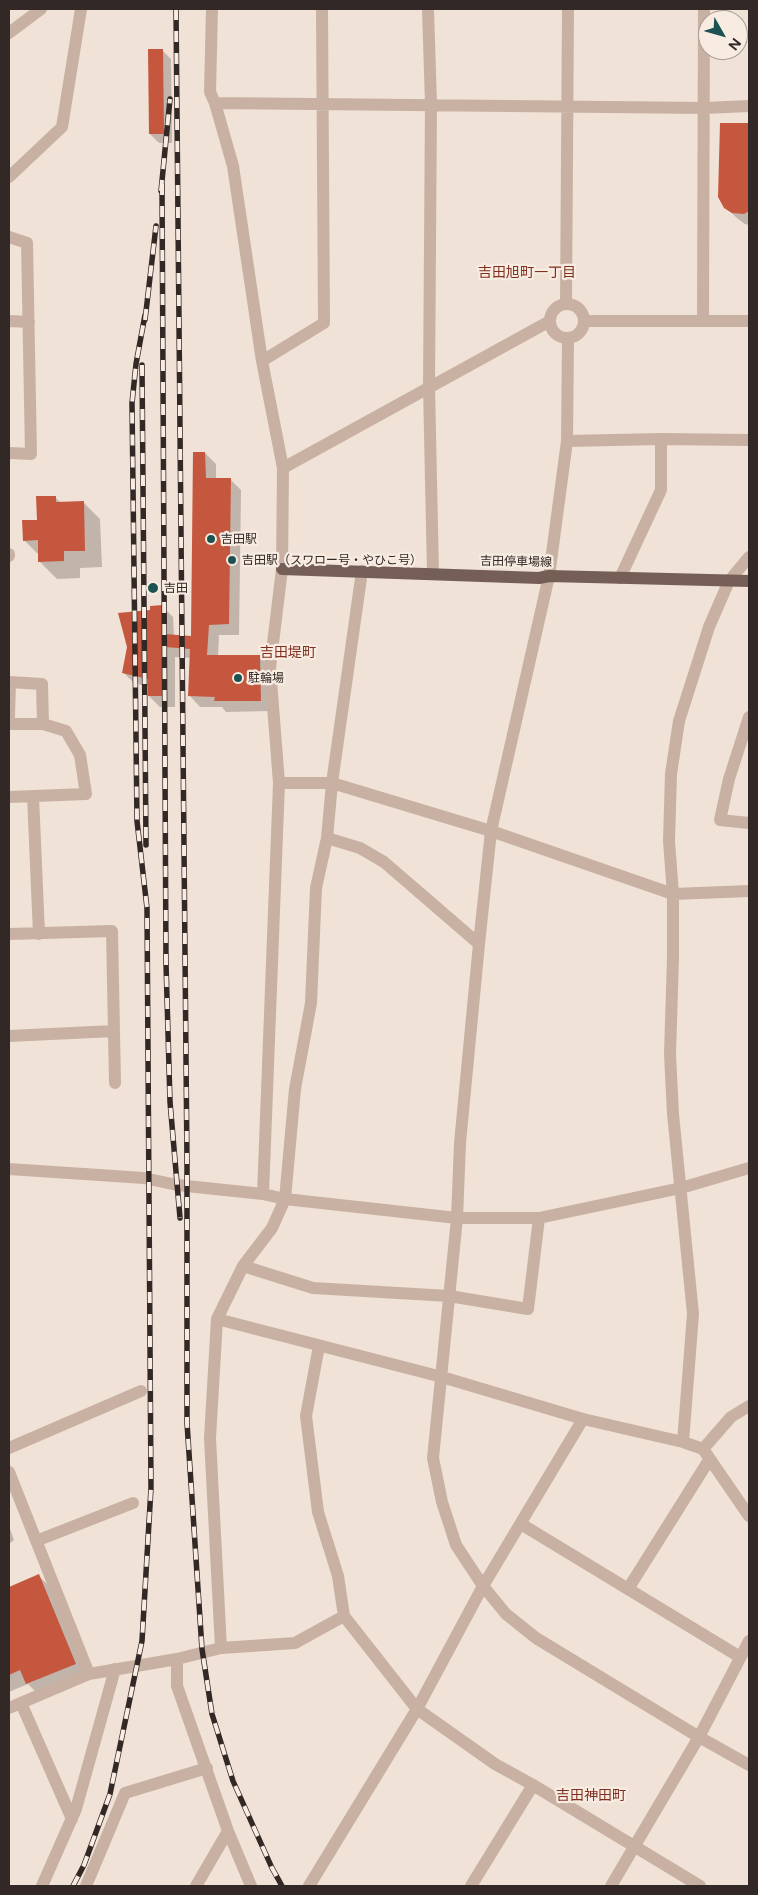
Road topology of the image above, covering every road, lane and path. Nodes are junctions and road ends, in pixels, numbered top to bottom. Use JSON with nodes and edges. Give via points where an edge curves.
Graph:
{"nodes":[{"id":1,"x":42,"y":9,"type":"edge"},
{"id":2,"x":81,"y":9,"type":"edge"},
{"id":3,"x":212,"y":9,"type":"edge"},
{"id":4,"x":322,"y":9,"type":"edge"},
{"id":5,"x":428,"y":9,"type":"edge"},
{"id":6,"x":568,"y":9,"type":"edge"},
{"id":7,"x":704,"y":9,"type":"edge"},
{"id":8,"x":9,"y":33,"type":"edge"},
{"id":9,"x":215,"y":103,"type":"junction"},
{"id":10,"x":323,"y":104,"type":"junction"},
{"id":11,"x":431,"y":104,"type":"junction"},
{"id":12,"x":749,"y":106,"type":"edge"},
{"id":13,"x":568,"y":107,"type":"junction"},
{"id":14,"x":705,"y":108,"type":"junction"},
{"id":15,"x":10,"y":174,"type":"edge"},
{"id":16,"x":9,"y":237,"type":"edge"},
{"id":17,"x":566,"y":304,"type":"junction"},
{"id":18,"x":550,"y":321,"type":"junction"},
{"id":19,"x":584,"y":321,"type":"junction"},
{"id":20,"x":703,"y":321,"type":"junction"},
{"id":21,"x":749,"y":321,"type":"edge"},
{"id":22,"x":9,"y":322,"type":"edge"},
{"id":23,"x":29,"y":322,"type":"junction"},
{"id":24,"x":568,"y":338,"type":"junction"},
{"id":25,"x":262,"y":360,"type":"junction"},
{"id":26,"x":430,"y":386,"type":"junction"},
{"id":27,"x":661,"y":439,"type":"junction"},
{"id":28,"x":749,"y":440,"type":"edge"},
{"id":29,"x":567,"y":441,"type":"junction"},
{"id":30,"x":9,"y":453,"type":"edge"},
{"id":31,"x":283,"y":468,"type":"junction"},
{"id":32,"x":749,"y":557,"type":"edge"},
{"id":33,"x":282,"y":568,"type":"junction"},
{"id":34,"x":362,"y":571,"type":"junction"},
{"id":35,"x":433,"y":574,"type":"junction"},
{"id":36,"x":549,"y":576,"type":"junction"},
{"id":37,"x":620,"y":578,"type":"junction"},
{"id":38,"x":729,"y":581,"type":"junction"},
{"id":39,"x":749,"y":581,"type":"edge"},
{"id":40,"x":9,"y":682,"type":"edge"},
{"id":41,"x":9,"y":717,"type":"edge"},
{"id":42,"x":749,"y":717,"type":"edge"},
{"id":43,"x":9,"y":724,"type":"edge"},
{"id":44,"x":43,"y":724,"type":"junction"},
{"id":45,"x":279,"y":783,"type":"junction"},
{"id":46,"x":332,"y":783,"type":"junction"},
{"id":47,"x":33,"y":796,"type":"junction"},
{"id":48,"x":9,"y":797,"type":"edge"},
{"id":49,"x":749,"y":823,"type":"edge"},
{"id":50,"x":491,"y":831,"type":"junction"},
{"id":51,"x":327,"y":838,"type":"junction"},
{"id":52,"x":749,"y":891,"type":"edge"},
{"id":53,"x":673,"y":894,"type":"junction"},
{"id":54,"x":9,"y":934,"type":"edge"},
{"id":55,"x":39,"y":934,"type":"junction"},
{"id":56,"x":479,"y":944,"type":"junction"},
{"id":57,"x":114,"y":1031,"type":"junction"},
{"id":58,"x":9,"y":1036,"type":"edge"},
{"id":59,"x":116,"y":1083,"type":"dead end"},
{"id":60,"x":749,"y":1168,"type":"edge"},
{"id":61,"x":9,"y":1169,"type":"edge"},
{"id":62,"x":681,"y":1188,"type":"junction"},
{"id":63,"x":263,"y":1194,"type":"junction"},
{"id":64,"x":285,"y":1199,"type":"junction"},
{"id":65,"x":457,"y":1218,"type":"junction"},
{"id":66,"x":539,"y":1218,"type":"junction"},
{"id":67,"x":242,"y":1266,"type":"junction"},
{"id":68,"x":449,"y":1296,"type":"junction"},
{"id":69,"x":217,"y":1319,"type":"junction"},
{"id":70,"x":319,"y":1346,"type":"junction"},
{"id":71,"x":442,"y":1377,"type":"junction"},
{"id":72,"x":141,"y":1391,"type":"dead end"},
{"id":73,"x":749,"y":1406,"type":"edge"},
{"id":74,"x":583,"y":1419,"type":"junction"},
{"id":75,"x":683,"y":1442,"type":"junction"},
{"id":76,"x":9,"y":1448,"type":"edge"},
{"id":77,"x":706,"y":1455,"type":"junction"},
{"id":78,"x":9,"y":1472,"type":"edge"},
{"id":79,"x":133,"y":1503,"type":"dead end"},
{"id":80,"x":749,"y":1516,"type":"edge"},
{"id":81,"x":521,"y":1524,"type":"junction"},
{"id":82,"x":36,"y":1541,"type":"junction"},
{"id":83,"x":483,"y":1586,"type":"junction"},
{"id":84,"x":628,"y":1588,"type":"junction"},
{"id":85,"x":344,"y":1616,"type":"junction"},
{"id":86,"x":749,"y":1641,"type":"edge"},
{"id":87,"x":221,"y":1648,"type":"junction"},
{"id":88,"x":740,"y":1657,"type":"junction"},
{"id":89,"x":177,"y":1659,"type":"junction"},
{"id":90,"x":115,"y":1669,"type":"junction"},
{"id":91,"x":89,"y":1674,"type":"junction"},
{"id":92,"x":21,"y":1703,"type":"junction"},
{"id":93,"x":9,"y":1708,"type":"edge"},
{"id":94,"x":417,"y":1710,"type":"junction"},
{"id":95,"x":699,"y":1736,"type":"junction"},
{"id":96,"x":749,"y":1765,"type":"edge"},
{"id":97,"x":207,"y":1768,"type":"junction"},
{"id":98,"x":533,"y":1785,"type":"junction"},
{"id":99,"x":72,"y":1819,"type":"junction"},
{"id":100,"x":228,"y":1831,"type":"junction"},
{"id":101,"x":635,"y":1846,"type":"junction"},
{"id":102,"x":42,"y":1886,"type":"edge"},
{"id":103,"x":86,"y":1886,"type":"edge"},
{"id":104,"x":196,"y":1886,"type":"edge"},
{"id":105,"x":251,"y":1886,"type":"edge"},
{"id":106,"x":309,"y":1886,"type":"edge"},
{"id":107,"x":471,"y":1886,"type":"edge"},
{"id":108,"x":610,"y":1886,"type":"edge"},
{"id":109,"x":700,"y":1886,"type":"edge"}],
"edges":[{"from":1,"to":8,"type":"street"},
{"from":2,"to":15,"type":"street","via":[[62,127]]},
{"from":3,"to":9,"type":"street","via":[[210,92]]},
{"from":4,"to":10,"type":"street"},
{"from":5,"to":11,"type":"street"},
{"from":6,"to":13,"type":"street"},
{"from":7,"to":14,"type":"street"},
{"from":9,"to":10,"type":"street"},
{"from":9,"to":25,"type":"street","via":[[233,166]]},
{"from":10,"to":11,"type":"street"},
{"from":10,"to":25,"type":"street","via":[[324,323]]},
{"from":11,"to":13,"type":"street"},
{"from":11,"to":26,"type":"street"},
{"from":12,"to":14,"type":"street"},
{"from":13,"to":14,"type":"street"},
{"from":13,"to":17,"type":"street"},
{"from":14,"to":20,"type":"street"},
{"from":16,"to":23,"type":"street","via":[[27,243]]},
{"from":17,"to":18,"type":"street","via":[[555,308]]},
{"from":17,"to":19,"type":"street","via":[[581,311]]},
{"from":18,"to":24,"type":"street","via":[[555,334]]},
{"from":18,"to":26,"type":"street"},
{"from":19,"to":20,"type":"street"},
{"from":19,"to":24,"type":"street","via":[[580,332]]},
{"from":20,"to":21,"type":"street"},
{"from":22,"to":23,"type":"street"},
{"from":23,"to":30,"type":"street","via":[[31,454]]},
{"from":24,"to":29,"type":"street"},
{"from":25,"to":31,"type":"street"},
{"from":26,"to":31,"type":"street"},
{"from":26,"to":35,"type":"street"},
{"from":27,"to":28,"type":"street"},
{"from":27,"to":29,"type":"street"},
{"from":27,"to":37,"type":"street","via":[[662,490]]},
{"from":29,"to":36,"type":"street"},
{"from":31,"to":33,"type":"street"},
{"from":32,"to":38,"type":"street"},
{"from":33,"to":34,"type":"main road","name":"吉田停車場線"},
{"from":33,"to":45,"type":"street","via":[[270,668]]},
{"from":34,"to":35,"type":"main road","name":"吉田停車場線"},
{"from":34,"to":46,"type":"street"},
{"from":35,"to":36,"type":"main road","name":"吉田停車場線"},
{"from":36,"to":37,"type":"main road","name":"吉田停車場線"},
{"from":36,"to":50,"type":"street"},
{"from":37,"to":38,"type":"main road","name":"吉田停車場線"},
{"from":38,"to":39,"type":"main road","name":"吉田停車場線"},
{"from":38,"to":53,"type":"street","via":[[709,627],[679,721],[672,774],[669,840]]},
{"from":40,"to":41,"type":"street"},
{"from":40,"to":44,"type":"street","via":[[42,684]]},
{"from":42,"to":49,"type":"street","via":[[720,820]]},
{"from":43,"to":44,"type":"street"},
{"from":44,"to":47,"type":"street","via":[[66,731],[80,755],[86,794]]},
{"from":45,"to":46,"type":"street"},
{"from":45,"to":63,"type":"street"},
{"from":46,"to":50,"type":"street"},
{"from":46,"to":51,"type":"street"},
{"from":47,"to":48,"type":"street"},
{"from":47,"to":55,"type":"street"},
{"from":50,"to":53,"type":"street"},
{"from":50,"to":56,"type":"street"},
{"from":51,"to":56,"type":"street","via":[[360,848],[384,862]]},
{"from":51,"to":64,"type":"street","via":[[316,888],[311,1003],[295,1089]]},
{"from":52,"to":53,"type":"street"},
{"from":53,"to":62,"type":"street","via":[[670,1054]]},
{"from":54,"to":55,"type":"street"},
{"from":55,"to":57,"type":"street","via":[[112,931]]},
{"from":56,"to":65,"type":"street","via":[[460,1143]]},
{"from":57,"to":58,"type":"street"},
{"from":57,"to":59,"type":"street"},
{"from":60,"to":62,"type":"street"},
{"from":61,"to":63,"type":"street","via":[[144,1178],[177,1185]]},
{"from":62,"to":66,"type":"street"},
{"from":62,"to":75,"type":"street","via":[[693,1314]]},
{"from":63,"to":64,"type":"street"},
{"from":64,"to":65,"type":"street"},
{"from":64,"to":67,"type":"street","via":[[272,1228]]},
{"from":65,"to":66,"type":"street"},
{"from":65,"to":68,"type":"street"},
{"from":66,"to":68,"type":"street","via":[[528,1309]]},
{"from":67,"to":68,"type":"street","via":[[314,1288]]},
{"from":67,"to":69,"type":"street"},
{"from":68,"to":71,"type":"street"},
{"from":69,"to":70,"type":"street"},
{"from":69,"to":87,"type":"street","via":[[210,1438]]},
{"from":70,"to":71,"type":"street"},
{"from":70,"to":85,"type":"street","via":[[306,1416],[318,1512],[338,1576]]},
{"from":71,"to":74,"type":"street"},
{"from":71,"to":83,"type":"street","via":[[433,1458],[442,1502],[456,1545]]},
{"from":72,"to":76,"type":"street"},
{"from":73,"to":77,"type":"street","via":[[731,1417]]},
{"from":74,"to":75,"type":"street"},
{"from":74,"to":81,"type":"street"},
{"from":75,"to":77,"type":"street"},
{"from":77,"to":80,"type":"street"},
{"from":77,"to":84,"type":"street"},
{"from":78,"to":82,"type":"street"},
{"from":79,"to":82,"type":"street"},
{"from":81,"to":83,"type":"street"},
{"from":81,"to":84,"type":"street"},
{"from":82,"to":91,"type":"street"},
{"from":83,"to":94,"type":"street"},
{"from":83,"to":95,"type":"street","via":[[506,1614],[536,1638]]},
{"from":84,"to":88,"type":"street"},
{"from":85,"to":87,"type":"street","via":[[295,1643]]},
{"from":85,"to":94,"type":"street"},
{"from":86,"to":88,"type":"street"},
{"from":87,"to":89,"type":"street"},
{"from":88,"to":95,"type":"street"},
{"from":89,"to":90,"type":"street"},
{"from":89,"to":97,"type":"street","via":[[177,1686]]},
{"from":90,"to":91,"type":"street"},
{"from":90,"to":99,"type":"street"},
{"from":91,"to":92,"type":"street"},
{"from":92,"to":93,"type":"street"},
{"from":92,"to":99,"type":"street"},
{"from":94,"to":98,"type":"street","via":[[495,1764]]},
{"from":94,"to":106,"type":"street"},
{"from":95,"to":96,"type":"street"},
{"from":95,"to":101,"type":"street"},
{"from":97,"to":100,"type":"street"},
{"from":97,"to":103,"type":"street","via":[[125,1793]]},
{"from":98,"to":101,"type":"street"},
{"from":98,"to":107,"type":"street"},
{"from":99,"to":102,"type":"street"},
{"from":100,"to":104,"type":"street"},
{"from":100,"to":105,"type":"street"},
{"from":101,"to":108,"type":"street"},
{"from":101,"to":109,"type":"street"}]}
